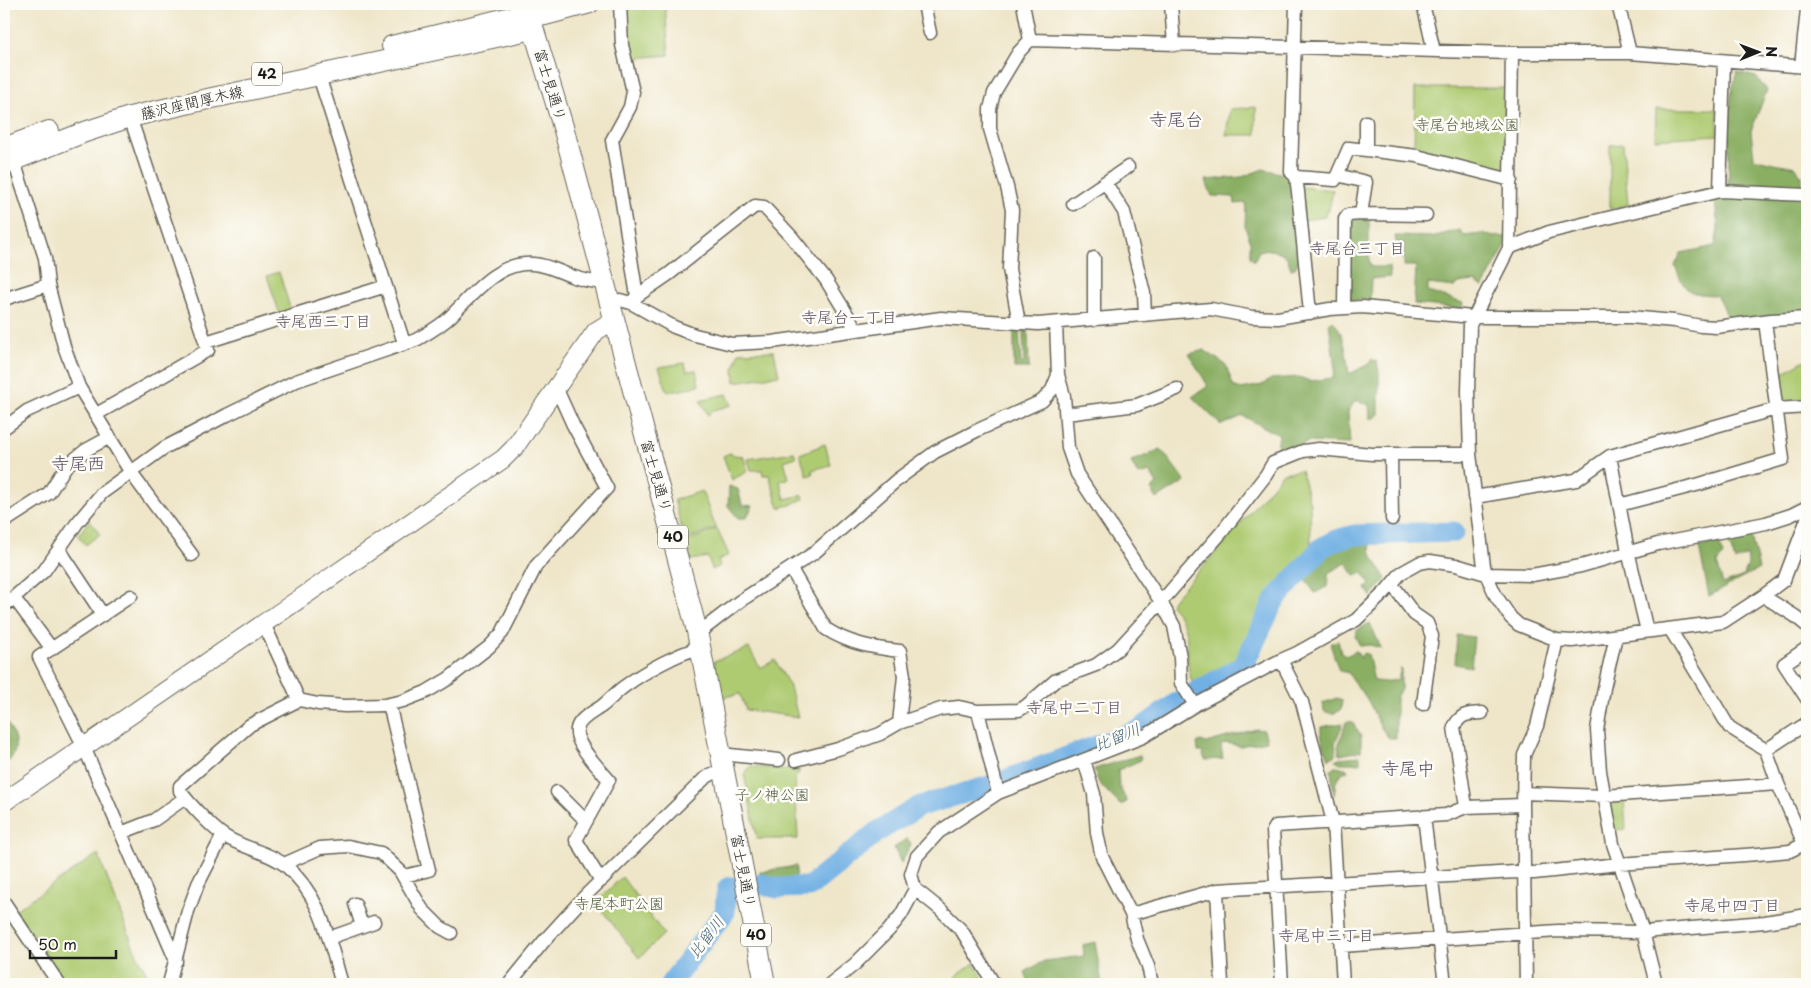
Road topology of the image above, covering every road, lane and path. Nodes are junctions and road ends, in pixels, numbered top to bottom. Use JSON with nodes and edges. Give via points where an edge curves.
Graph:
{"nodes":[{"id":1,"x":590,"y":4,"type":"edge"},
{"id":2,"x":620,"y":4,"type":"edge"},
{"id":3,"x":924,"y":4,"type":"edge"},
{"id":4,"x":1023,"y":4,"type":"edge"},
{"id":5,"x":1171,"y":4,"type":"edge"},
{"id":6,"x":1296,"y":4,"type":"edge"},
{"id":7,"x":1423,"y":4,"type":"edge"},
{"id":8,"x":1618,"y":4,"type":"edge"},
{"id":9,"x":1807,"y":10,"type":"edge"},
{"id":10,"x":533,"y":15,"type":"edge"},
{"id":11,"x":930,"y":34,"type":"dead end"},
{"id":12,"x":1030,"y":40,"type":"junction"},
{"id":13,"x":1174,"y":44,"type":"junction"},
{"id":14,"x":1294,"y":47,"type":"junction"},
{"id":15,"x":1434,"y":51,"type":"junction"},
{"id":16,"x":1512,"y":53,"type":"junction"},
{"id":17,"x":1630,"y":53,"type":"junction"},
{"id":18,"x":1724,"y":61,"type":"junction"},
{"id":19,"x":1804,"y":66,"type":"edge"},
{"id":20,"x":320,"y":76,"type":"junction"},
{"id":21,"x":130,"y":117,"type":"junction"},
{"id":22,"x":1366,"y":122,"type":"dead end"},
{"id":23,"x":1366,"y":149,"type":"junction"},
{"id":24,"x":7,"y":154,"type":"edge"},
{"id":25,"x":1128,"y":167,"type":"dead end"},
{"id":26,"x":1337,"y":176,"type":"junction"},
{"id":27,"x":1296,"y":177,"type":"junction"},
{"id":28,"x":1511,"y":180,"type":"junction"},
{"id":29,"x":1105,"y":182,"type":"junction"},
{"id":30,"x":1720,"y":191,"type":"junction"},
{"id":31,"x":1807,"y":195,"type":"edge"},
{"id":32,"x":1073,"y":204,"type":"dead end"},
{"id":33,"x":1361,"y":214,"type":"junction"},
{"id":34,"x":1426,"y":215,"type":"dead end"},
{"id":35,"x":1509,"y":248,"type":"junction"},
{"id":36,"x":1094,"y":258,"type":"dead end"},
{"id":37,"x":48,"y":284,"type":"junction"},
{"id":38,"x":604,"y":284,"type":"junction"},
{"id":39,"x":386,"y":286,"type":"junction"},
{"id":40,"x":4,"y":299,"type":"edge"},
{"id":41,"x":634,"y":299,"type":"junction"},
{"id":42,"x":1344,"y":308,"type":"junction"},
{"id":43,"x":612,"y":313,"type":"junction"},
{"id":44,"x":1310,"y":313,"type":"junction"},
{"id":45,"x":1145,"y":315,"type":"junction"},
{"id":46,"x":1473,"y":317,"type":"junction"},
{"id":47,"x":1807,"y":318,"type":"edge"},
{"id":48,"x":1094,"y":320,"type":"junction"},
{"id":49,"x":1765,"y":320,"type":"junction"},
{"id":50,"x":1056,"y":322,"type":"junction"},
{"id":51,"x":1019,"y":323,"type":"junction"},
{"id":52,"x":856,"y":329,"type":"junction"},
{"id":53,"x":206,"y":342,"type":"junction"},
{"id":54,"x":404,"y":343,"type":"junction"},
{"id":55,"x":1058,"y":375,"type":"junction"},
{"id":56,"x":559,"y":382,"type":"junction"},
{"id":57,"x":79,"y":387,"type":"junction"},
{"id":58,"x":1177,"y":389,"type":"dead end"},
{"id":59,"x":1807,"y":407,"type":"edge"},
{"id":60,"x":1776,"y":409,"type":"junction"},
{"id":61,"x":1066,"y":414,"type":"junction"},
{"id":62,"x":95,"y":415,"type":"junction"},
{"id":63,"x":4,"y":428,"type":"edge"},
{"id":64,"x":110,"y":437,"type":"junction"},
{"id":65,"x":1391,"y":454,"type":"junction"},
{"id":66,"x":1470,"y":454,"type":"junction"},
{"id":67,"x":1610,"y":456,"type":"junction"},
{"id":68,"x":131,"y":473,"type":"junction"},
{"id":69,"x":1475,"y":497,"type":"junction"},
{"id":70,"x":1619,"y":504,"type":"junction"},
{"id":71,"x":1807,"y":507,"type":"edge"},
{"id":72,"x":1807,"y":518,"type":"edge"},
{"id":73,"x":1392,"y":519,"type":"dead end"},
{"id":74,"x":4,"y":522,"type":"edge"},
{"id":75,"x":59,"y":549,"type":"junction"},
{"id":76,"x":1628,"y":551,"type":"junction"},
{"id":77,"x":192,"y":555,"type":"dead end"},
{"id":78,"x":791,"y":569,"type":"junction"},
{"id":79,"x":1486,"y":574,"type":"junction"},
{"id":80,"x":1392,"y":584,"type":"junction"},
{"id":81,"x":131,"y":596,"type":"dead end"},
{"id":82,"x":1764,"y":596,"type":"junction"},
{"id":83,"x":9,"y":602,"type":"edge"},
{"id":84,"x":1161,"y":602,"type":"junction"},
{"id":85,"x":103,"y":615,"type":"junction"},
{"id":86,"x":264,"y":624,"type":"junction"},
{"id":87,"x":1806,"y":624,"type":"edge"},
{"id":88,"x":1670,"y":629,"type":"junction"},
{"id":89,"x":1647,"y":631,"type":"junction"},
{"id":90,"x":1616,"y":636,"type":"junction"},
{"id":91,"x":698,"y":639,"type":"junction"},
{"id":92,"x":1557,"y":640,"type":"junction"},
{"id":93,"x":1807,"y":648,"type":"edge"},
{"id":94,"x":52,"y":649,"type":"junction"},
{"id":95,"x":1281,"y":660,"type":"junction"},
{"id":96,"x":1192,"y":699,"type":"junction"},
{"id":97,"x":1807,"y":699,"type":"edge"},
{"id":98,"x":299,"y":700,"type":"junction"},
{"id":99,"x":389,"y":704,"type":"junction"},
{"id":100,"x":1423,"y":704,"type":"dead end"},
{"id":101,"x":978,"y":712,"type":"junction"},
{"id":102,"x":1482,"y":713,"type":"dead end"},
{"id":103,"x":899,"y":723,"type":"junction"},
{"id":104,"x":1807,"y":723,"type":"edge"},
{"id":105,"x":84,"y":747,"type":"junction"},
{"id":106,"x":1766,"y":750,"type":"junction"},
{"id":107,"x":778,"y":760,"type":"dead end"},
{"id":108,"x":796,"y":760,"type":"dead end"},
{"id":109,"x":1084,"y":760,"type":"junction"},
{"id":110,"x":723,"y":763,"type":"junction"},
{"id":111,"x":1778,"y":784,"type":"junction"},
{"id":112,"x":996,"y":785,"type":"junction"},
{"id":113,"x":557,"y":792,"type":"dead end"},
{"id":114,"x":1604,"y":796,"type":"junction"},
{"id":115,"x":185,"y":798,"type":"junction"},
{"id":116,"x":1522,"y":799,"type":"junction"},
{"id":117,"x":4,"y":802,"type":"edge"},
{"id":118,"x":1466,"y":807,"type":"junction"},
{"id":119,"x":1424,"y":817,"type":"junction"},
{"id":120,"x":585,"y":820,"type":"junction"},
{"id":121,"x":1333,"y":822,"type":"junction"},
{"id":122,"x":121,"y":833,"type":"junction"},
{"id":123,"x":223,"y":835,"type":"junction"},
{"id":124,"x":1806,"y":845,"type":"edge"},
{"id":125,"x":284,"y":864,"type":"junction"},
{"id":126,"x":1619,"y":864,"type":"junction"},
{"id":127,"x":1525,"y":872,"type":"junction"},
{"id":128,"x":404,"y":876,"type":"junction"},
{"id":129,"x":1431,"y":877,"type":"junction"},
{"id":130,"x":601,"y":881,"type":"junction"},
{"id":131,"x":1337,"y":883,"type":"junction"},
{"id":132,"x":1276,"y":887,"type":"junction"},
{"id":133,"x":915,"y":889,"type":"junction"},
{"id":134,"x":1217,"y":890,"type":"junction"},
{"id":135,"x":4,"y":902,"type":"edge"},
{"id":136,"x":355,"y":904,"type":"dead end"},
{"id":137,"x":1131,"y":914,"type":"junction"},
{"id":138,"x":1807,"y":915,"type":"edge"},
{"id":139,"x":1643,"y":932,"type":"junction"},
{"id":140,"x":451,"y":933,"type":"dead end"},
{"id":141,"x":1524,"y":933,"type":"junction"},
{"id":142,"x":329,"y":938,"type":"junction"},
{"id":143,"x":1440,"y":939,"type":"junction"},
{"id":144,"x":1341,"y":946,"type":"junction"},
{"id":145,"x":176,"y":961,"type":"junction"},
{"id":146,"x":58,"y":984,"type":"edge"},
{"id":147,"x":169,"y":984,"type":"edge"},
{"id":148,"x":342,"y":984,"type":"edge"},
{"id":149,"x":509,"y":984,"type":"edge"},
{"id":150,"x":765,"y":984,"type":"edge"},
{"id":151,"x":830,"y":984,"type":"edge"},
{"id":152,"x":994,"y":984,"type":"edge"},
{"id":153,"x":1152,"y":984,"type":"edge"},
{"id":154,"x":1222,"y":984,"type":"edge"},
{"id":155,"x":1282,"y":984,"type":"edge"},
{"id":156,"x":1343,"y":984,"type":"edge"},
{"id":157,"x":1445,"y":984,"type":"edge"},
{"id":158,"x":1526,"y":984,"type":"edge"},
{"id":159,"x":1656,"y":984,"type":"edge"}],
"edges":[{"from":1,"to":10,"type":"street"},
{"from":2,"to":41,"type":"street","via":[[622,45],[633,92],[630,107],[612,140]]},
{"from":3,"to":11,"type":"street"},
{"from":4,"to":12,"type":"street"},
{"from":5,"to":13,"type":"street"},
{"from":6,"to":14,"type":"street"},
{"from":7,"to":15,"type":"street"},
{"from":8,"to":17,"type":"street"},
{"from":9,"to":19,"type":"street"},
{"from":10,"to":20,"type":"main road","name":"藤沢座間厚木線","number":"42"},
{"from":10,"to":24,"type":"main road","name":"藤沢座間厚木線","number":"42","via":[[164,97],[80,120]]},
{"from":10,"to":38,"type":"main road","name":"富士見通り","number":"40"},
{"from":12,"to":13,"type":"street"},
{"from":12,"to":51,"type":"street","via":[[1018,53],[994,93],[990,109],[990,129],[1012,210],[1009,269]]},
{"from":13,"to":14,"type":"street"},
{"from":14,"to":15,"type":"street"},
{"from":14,"to":27,"type":"street","via":[[1291,172]]},
{"from":15,"to":16,"type":"street"},
{"from":16,"to":17,"type":"street"},
{"from":16,"to":28,"type":"street"},
{"from":17,"to":18,"type":"street"},
{"from":18,"to":19,"type":"street"},
{"from":18,"to":30,"type":"street"},
{"from":20,"to":21,"type":"main road","name":"藤沢座間厚木線","number":"42"},
{"from":20,"to":39,"type":"street"},
{"from":21,"to":24,"type":"main road","name":"藤沢座間厚木線","number":"42"},
{"from":21,"to":53,"type":"street"},
{"from":22,"to":23,"type":"street"},
{"from":23,"to":26,"type":"street","via":[[1348,148]]},
{"from":23,"to":28,"type":"street","via":[[1417,156]]},
{"from":24,"to":37,"type":"street","via":[[45,258]]},
{"from":25,"to":29,"type":"street"},
{"from":26,"to":27,"type":"street","via":[[1334,180]]},
{"from":26,"to":33,"type":"street","via":[[1366,182]]},
{"from":27,"to":44,"type":"street"},
{"from":28,"to":35,"type":"street"},
{"from":29,"to":32,"type":"street"},
{"from":29,"to":45,"type":"street","via":[[1124,212],[1144,293]]},
{"from":30,"to":31,"type":"street"},
{"from":30,"to":35,"type":"street","via":[[1549,232]]},
{"from":33,"to":34,"type":"street"},
{"from":33,"to":42,"type":"street","via":[[1348,214],[1345,219]]},
{"from":35,"to":46,"type":"street"},
{"from":36,"to":48,"type":"street"},
{"from":37,"to":40,"type":"street"},
{"from":37,"to":57,"type":"street","via":[[64,346]]},
{"from":38,"to":43,"type":"main road","name":"富士見通り","number":"40"},
{"from":38,"to":54,"type":"street","via":[[542,265],[516,266],[483,283],[434,329]]},
{"from":39,"to":53,"type":"street"},
{"from":39,"to":54,"type":"street"},
{"from":41,"to":43,"type":"street","via":[[620,300]]},
{"from":41,"to":52,"type":"street","via":[[674,327],[732,344],[772,342]]},
{"from":41,"to":52,"type":"street","via":[[755,206],[764,207],[826,280]]},
{"from":42,"to":44,"type":"street"},
{"from":42,"to":46,"type":"street"},
{"from":43,"to":56,"type":"street"},
{"from":43,"to":91,"type":"main road","name":"富士見通り","number":"40"},
{"from":44,"to":45,"type":"street","via":[[1266,318],[1211,309]]},
{"from":45,"to":48,"type":"street"},
{"from":46,"to":49,"type":"street","via":[[1630,317],[1716,327]]},
{"from":46,"to":66,"type":"street","via":[[1468,391]]},
{"from":47,"to":49,"type":"street"},
{"from":48,"to":50,"type":"street"},
{"from":49,"to":60,"type":"street"},
{"from":50,"to":51,"type":"street"},
{"from":50,"to":55,"type":"street"},
{"from":51,"to":52,"type":"street","via":[[941,318]]},
{"from":53,"to":62,"type":"street","via":[[208,350]]},
{"from":54,"to":68,"type":"street","via":[[296,381],[164,448]]},
{"from":55,"to":61,"type":"street"},
{"from":55,"to":78,"type":"street","via":[[1052,390],[1042,401],[935,452],[898,479],[820,549]]},
{"from":56,"to":86,"type":"street","via":[[503,459]]},
{"from":56,"to":99,"type":"street","via":[[559,394],[569,418],[607,488],[536,566],[502,633],[489,647],[426,692]]},
{"from":57,"to":62,"type":"street"},
{"from":57,"to":63,"type":"street","via":[[27,411]]},
{"from":58,"to":61,"type":"street","via":[[1136,405]]},
{"from":59,"to":60,"type":"street"},
{"from":60,"to":67,"type":"street"},
{"from":60,"to":70,"type":"street","via":[[1784,459]]},
{"from":61,"to":84,"type":"street","via":[[1068,448],[1077,474]]},
{"from":62,"to":64,"type":"street"},
{"from":64,"to":68,"type":"street"},
{"from":64,"to":74,"type":"street","via":[[66,466],[49,493]]},
{"from":65,"to":66,"type":"street"},
{"from":65,"to":73,"type":"street"},
{"from":65,"to":84,"type":"street","via":[[1304,450],[1273,463],[1221,533]]},
{"from":66,"to":69,"type":"street"},
{"from":67,"to":69,"type":"street","via":[[1576,480]]},
{"from":67,"to":70,"type":"street"},
{"from":68,"to":75,"type":"street","via":[[102,493]]},
{"from":68,"to":77,"type":"street"},
{"from":69,"to":79,"type":"street"},
{"from":70,"to":76,"type":"street"},
{"from":71,"to":76,"type":"street","via":[[1766,523]]},
{"from":72,"to":82,"type":"street","via":[[1784,580]]},
{"from":75,"to":83,"type":"street","via":[[44,571]]},
{"from":75,"to":85,"type":"street"},
{"from":76,"to":79,"type":"street","via":[[1581,566],[1532,575]]},
{"from":76,"to":89,"type":"street"},
{"from":78,"to":91,"type":"street","via":[[740,601],[705,628]]},
{"from":78,"to":103,"type":"street","via":[[826,629],[854,643],[900,651],[904,676]]},
{"from":79,"to":80,"type":"street","via":[[1456,564],[1430,561],[1401,573]]},
{"from":79,"to":92,"type":"street","via":[[1511,618],[1519,625]]},
{"from":80,"to":95,"type":"street","via":[[1356,620]]},
{"from":80,"to":100,"type":"street","via":[[1414,614],[1427,623],[1432,636]]},
{"from":81,"to":85,"type":"street"},
{"from":82,"to":87,"type":"street"},
{"from":82,"to":88,"type":"street","via":[[1723,622]]},
{"from":83,"to":94,"type":"street"},
{"from":84,"to":96,"type":"street","via":[[1174,626],[1181,683]]},
{"from":84,"to":101,"type":"street","via":[[1118,649],[1096,665],[1056,680],[1019,710]]},
{"from":85,"to":94,"type":"street"},
{"from":86,"to":98,"type":"street"},
{"from":86,"to":105,"type":"street"},
{"from":88,"to":89,"type":"street"},
{"from":88,"to":106,"type":"street","via":[[1729,727]]},
{"from":89,"to":90,"type":"street"},
{"from":90,"to":92,"type":"street"},
{"from":90,"to":114,"type":"street","via":[[1597,730]]},
{"from":91,"to":110,"type":"main road","name":"富士見通り","number":"40"},
{"from":91,"to":120,"type":"street","via":[[683,652],[624,686],[579,722],[576,730],[578,740],[609,780]]},
{"from":92,"to":116,"type":"street","via":[[1537,726],[1524,755]]},
{"from":93,"to":97,"type":"street","via":[[1784,664]]},
{"from":94,"to":105,"type":"street","via":[[39,657]]},
{"from":95,"to":96,"type":"street"},
{"from":95,"to":121,"type":"street","via":[[1302,702]]},
{"from":96,"to":109,"type":"street","via":[[1143,737]]},
{"from":98,"to":99,"type":"street","via":[[345,706]]},
{"from":98,"to":115,"type":"street","via":[[250,725],[210,758],[180,786]]},
{"from":99,"to":128,"type":"street","via":[[429,870]]},
{"from":101,"to":103,"type":"street","via":[[952,707]]},
{"from":101,"to":112,"type":"street"},
{"from":102,"to":118,"type":"street","via":[[1466,715],[1458,719],[1454,727]]},
{"from":103,"to":108,"type":"street","via":[[880,734]]},
{"from":104,"to":106,"type":"street"},
{"from":105,"to":117,"type":"street"},
{"from":105,"to":122,"type":"street"},
{"from":106,"to":111,"type":"street"},
{"from":107,"to":110,"type":"street","via":[[730,756]]},
{"from":109,"to":112,"type":"street"},
{"from":109,"to":137,"type":"street","via":[[1094,794],[1102,857]]},
{"from":110,"to":130,"type":"street"},
{"from":110,"to":150,"type":"main road","name":"富士見通り","number":"40"},
{"from":111,"to":114,"type":"street"},
{"from":111,"to":124,"type":"street"},
{"from":112,"to":133,"type":"street","via":[[939,832],[917,856],[911,874]]},
{"from":113,"to":120,"type":"street"},
{"from":114,"to":116,"type":"street"},
{"from":114,"to":126,"type":"street"},
{"from":115,"to":122,"type":"street","via":[[154,820]]},
{"from":115,"to":123,"type":"street"},
{"from":116,"to":118,"type":"street"},
{"from":116,"to":127,"type":"street"},
{"from":118,"to":119,"type":"street","via":[[1446,815]]},
{"from":119,"to":121,"type":"street"},
{"from":119,"to":129,"type":"street"},
{"from":120,"to":130,"type":"street","via":[[576,840]]},
{"from":121,"to":131,"type":"street"},
{"from":121,"to":132,"type":"street","via":[[1276,826],[1273,831]]},
{"from":122,"to":145,"type":"street"},
{"from":123,"to":125,"type":"street"},
{"from":123,"to":145,"type":"street","via":[[188,910]]},
{"from":124,"to":126,"type":"street","via":[[1790,851]]},
{"from":125,"to":128,"type":"street","via":[[320,848],[348,846],[382,853]]},
{"from":125,"to":142,"type":"street","via":[[314,901]]},
{"from":126,"to":127,"type":"street"},
{"from":126,"to":139,"type":"street"},
{"from":127,"to":129,"type":"street"},
{"from":127,"to":141,"type":"street"},
{"from":128,"to":140,"type":"street","via":[[422,909]]},
{"from":129,"to":131,"type":"street"},
{"from":129,"to":143,"type":"street"},
{"from":130,"to":149,"type":"street"},
{"from":131,"to":132,"type":"street"},
{"from":131,"to":144,"type":"street"},
{"from":132,"to":134,"type":"street"},
{"from":132,"to":155,"type":"street"},
{"from":133,"to":151,"type":"street","via":[[890,930]]},
{"from":133,"to":152,"type":"street","via":[[962,932]]},
{"from":134,"to":137,"type":"street"},
{"from":134,"to":154,"type":"street"},
{"from":135,"to":146,"type":"street"},
{"from":136,"to":142,"type":"street","via":[[368,924]]},
{"from":137,"to":153,"type":"street"},
{"from":138,"to":139,"type":"street","via":[[1765,922]]},
{"from":139,"to":141,"type":"street"},
{"from":139,"to":159,"type":"street"},
{"from":141,"to":143,"type":"street"},
{"from":141,"to":158,"type":"street"},
{"from":142,"to":148,"type":"street"},
{"from":143,"to":144,"type":"street"},
{"from":143,"to":157,"type":"street"},
{"from":144,"to":156,"type":"street"},
{"from":145,"to":147,"type":"street"}]}
